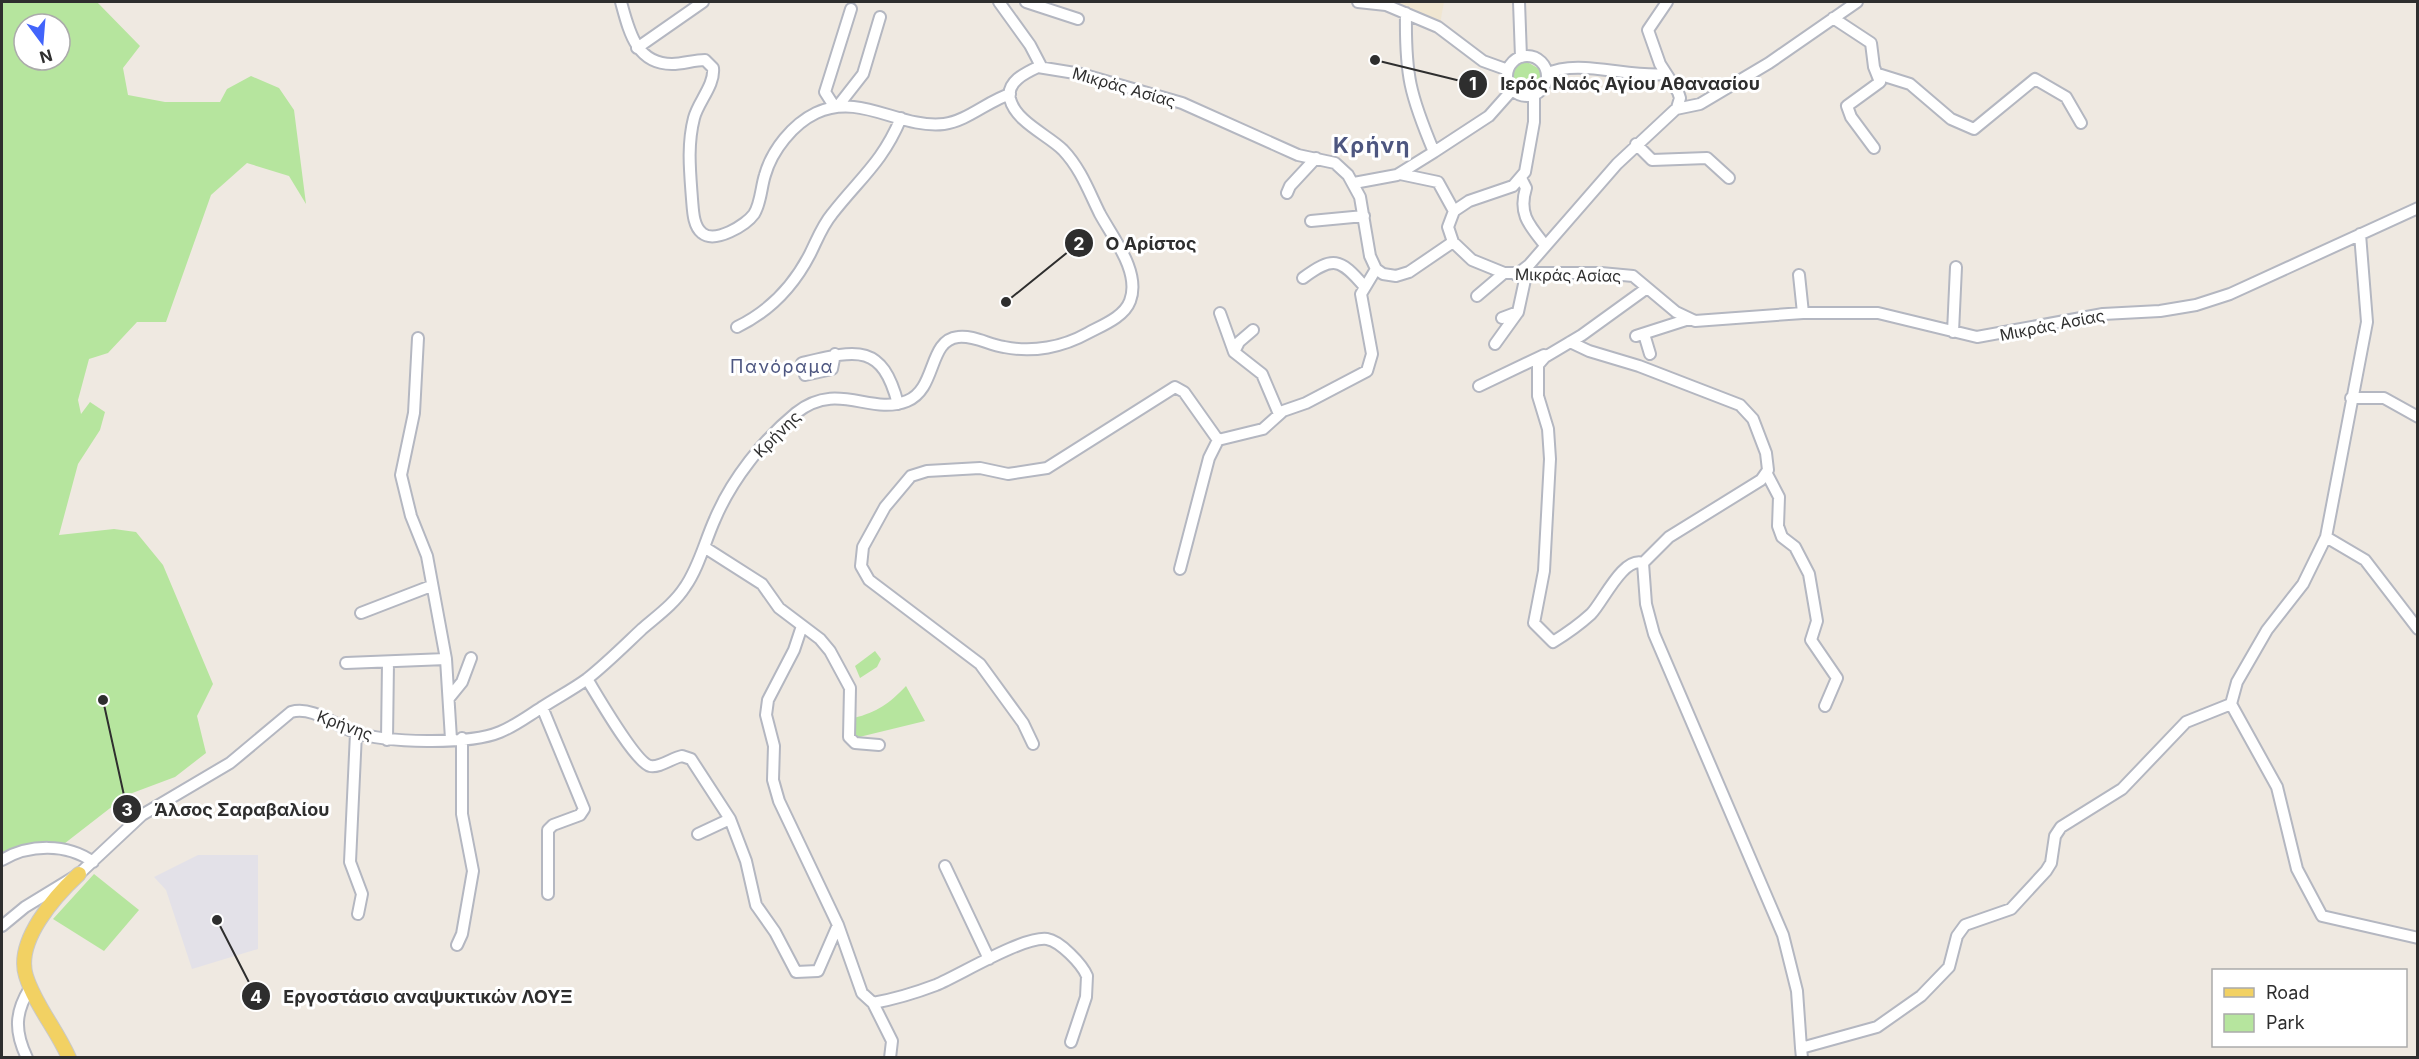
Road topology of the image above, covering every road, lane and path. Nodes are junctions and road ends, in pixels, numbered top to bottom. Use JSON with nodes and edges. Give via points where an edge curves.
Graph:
{"nodes":[{"id":1,"x":621,"y":2,"type":"edge"},
{"id":2,"x":703,"y":2,"type":"edge"},
{"id":3,"x":1001,"y":2,"type":"edge"},
{"id":4,"x":1026,"y":2,"type":"edge"},
{"id":5,"x":1358,"y":2,"type":"edge"},
{"id":6,"x":1519,"y":2,"type":"edge"},
{"id":7,"x":1667,"y":2,"type":"edge"},
{"id":8,"x":1857,"y":2,"type":"edge"},
{"id":9,"x":1381,"y":3,"type":"edge"},
{"id":10,"x":851,"y":9,"type":"dead end"},
{"id":11,"x":1406,"y":13,"type":"junction"},
{"id":12,"x":880,"y":17,"type":"dead end"},
{"id":13,"x":1833,"y":18,"type":"junction"},
{"id":14,"x":1078,"y":19,"type":"dead end"},
{"id":15,"x":637,"y":48,"type":"junction"},
{"id":16,"x":1521,"y":57,"type":"junction"},
{"id":17,"x":1041,"y":66,"type":"junction"},
{"id":18,"x":1508,"y":70,"type":"junction"},
{"id":19,"x":1547,"y":74,"type":"junction"},
{"id":20,"x":1666,"y":74,"type":"junction"},
{"id":21,"x":1878,"y":74,"type":"junction"},
{"id":22,"x":1513,"y":89,"type":"junction"},
{"id":23,"x":1010,"y":94,"type":"junction"},
{"id":24,"x":1534,"y":94,"type":"junction"},
{"id":25,"x":836,"y":106,"type":"junction"},
{"id":26,"x":1676,"y":109,"type":"junction"},
{"id":27,"x":901,"y":118,"type":"junction"},
{"id":28,"x":2081,"y":123,"type":"dead end"},
{"id":29,"x":1636,"y":144,"type":"junction"},
{"id":30,"x":1874,"y":148,"type":"dead end"},
{"id":31,"x":1434,"y":152,"type":"junction"},
{"id":32,"x":1316,"y":158,"type":"junction"},
{"id":33,"x":1400,"y":174,"type":"junction"},
{"id":34,"x":1521,"y":178,"type":"junction"},
{"id":35,"x":1729,"y":178,"type":"dead end"},
{"id":36,"x":1354,"y":183,"type":"junction"},
{"id":37,"x":1287,"y":193,"type":"dead end"},
{"id":38,"x":2418,"y":208,"type":"edge"},
{"id":39,"x":1454,"y":211,"type":"junction"},
{"id":40,"x":1364,"y":216,"type":"junction"},
{"id":41,"x":1311,"y":221,"type":"dead end"},
{"id":42,"x":2360,"y":234,"type":"junction"},
{"id":43,"x":1453,"y":242,"type":"junction"},
{"id":44,"x":1545,"y":245,"type":"junction"},
{"id":45,"x":1956,"y":267,"type":"dead end"},
{"id":46,"x":1376,"y":269,"type":"junction"},
{"id":47,"x":1504,"y":273,"type":"junction"},
{"id":48,"x":1521,"y":275,"type":"junction"},
{"id":49,"x":1799,"y":275,"type":"dead end"},
{"id":50,"x":1303,"y":278,"type":"dead end"},
{"id":51,"x":1364,"y":286,"type":"junction"},
{"id":52,"x":1647,"y":288,"type":"junction"},
{"id":53,"x":1477,"y":296,"type":"dead end"},
{"id":54,"x":1518,"y":312,"type":"junction"},
{"id":55,"x":1220,"y":313,"type":"dead end"},
{"id":56,"x":1803,"y":313,"type":"junction"},
{"id":57,"x":1502,"y":318,"type":"dead end"},
{"id":58,"x":1689,"y":319,"type":"junction"},
{"id":59,"x":737,"y":327,"type":"dead end"},
{"id":60,"x":1253,"y":330,"type":"dead end"},
{"id":61,"x":1953,"y":332,"type":"junction"},
{"id":62,"x":418,"y":338,"type":"dead end"},
{"id":63,"x":1570,"y":342,"type":"junction"},
{"id":64,"x":1495,"y":344,"type":"dead end"},
{"id":65,"x":1234,"y":352,"type":"junction"},
{"id":66,"x":836,"y":354,"type":"junction"},
{"id":67,"x":1550,"y":354,"type":"junction"},
{"id":68,"x":1650,"y":354,"type":"dead end"},
{"id":69,"x":802,"y":363,"type":"dead end"},
{"id":70,"x":805,"y":375,"type":"dead end"},
{"id":71,"x":1479,"y":386,"type":"dead end"},
{"id":72,"x":2351,"y":398,"type":"junction"},
{"id":73,"x":898,"y":404,"type":"junction"},
{"id":74,"x":1278,"y":414,"type":"junction"},
{"id":75,"x":2418,"y":417,"type":"edge"},
{"id":76,"x":1218,"y":440,"type":"junction"},
{"id":77,"x":1767,"y":474,"type":"junction"},
{"id":78,"x":2326,"y":537,"type":"junction"},
{"id":79,"x":704,"y":548,"type":"junction"},
{"id":80,"x":1643,"y":563,"type":"junction"},
{"id":81,"x":1180,"y":569,"type":"dead end"},
{"id":82,"x":431,"y":586,"type":"junction"},
{"id":83,"x":361,"y":613,"type":"dead end"},
{"id":84,"x":802,"y":626,"type":"junction"},
{"id":85,"x":2418,"y":629,"type":"edge"},
{"id":86,"x":471,"y":658,"type":"dead end"},
{"id":87,"x":446,"y":659,"type":"junction"},
{"id":88,"x":388,"y":662,"type":"junction"},
{"id":89,"x":346,"y":663,"type":"dead end"},
{"id":90,"x":587,"y":679,"type":"junction"},
{"id":91,"x":449,"y":698,"type":"junction"},
{"id":92,"x":2231,"y":704,"type":"junction"},
{"id":93,"x":1825,"y":706,"type":"dead end"},
{"id":94,"x":542,"y":707,"type":"junction"},
{"id":95,"x":356,"y":733,"type":"junction"},
{"id":96,"x":456,"y":738,"type":"junction"},
{"id":97,"x":387,"y":740,"type":"junction"},
{"id":98,"x":1033,"y":744,"type":"dead end"},
{"id":99,"x":879,"y":745,"type":"dead end"},
{"id":100,"x":730,"y":819,"type":"junction"},
{"id":101,"x":698,"y":834,"type":"dead end"},
{"id":102,"x":2,"y":860,"type":"edge"},
{"id":103,"x":93,"y":861,"type":"junction"},
{"id":104,"x":945,"y":866,"type":"dead end"},
{"id":105,"x":79,"y":874,"type":"junction"},
{"id":106,"x":548,"y":894,"type":"dead end"},
{"id":107,"x":358,"y":914,"type":"dead end"},
{"id":108,"x":838,"y":925,"type":"junction"},
{"id":109,"x":2,"y":926,"type":"edge"},
{"id":110,"x":2418,"y":938,"type":"edge"},
{"id":111,"x":457,"y":945,"type":"dead end"},
{"id":112,"x":989,"y":958,"type":"junction"},
{"id":113,"x":30,"y":988,"type":"junction"},
{"id":114,"x":873,"y":1003,"type":"junction"},
{"id":115,"x":1071,"y":1042,"type":"dead end"},
{"id":116,"x":1802,"y":1053,"type":"edge"},
{"id":117,"x":27,"y":1058,"type":"edge"},
{"id":118,"x":69,"y":1058,"type":"edge"},
{"id":119,"x":890,"y":1058,"type":"edge"}],
"edges":[{"from":1,"to":15,"type":"street"},
{"from":2,"to":15,"type":"street"},
{"from":3,"to":17,"type":"street"},
{"from":4,"to":14,"type":"street"},
{"from":5,"to":9,"type":"street"},
{"from":6,"to":16,"type":"street"},
{"from":7,"to":20,"type":"street","via":[[1648,30]]},
{"from":8,"to":13,"type":"street"},
{"from":9,"to":11,"type":"street"},
{"from":10,"to":25,"type":"street","via":[[825,92]]},
{"from":11,"to":18,"type":"street","via":[[1438,27],[1483,61]]},
{"from":11,"to":31,"type":"street","via":[[1410,91]]},
{"from":12,"to":25,"type":"street","via":[[863,74]]},
{"from":13,"to":21,"type":"street","via":[[1872,43]]},
{"from":13,"to":26,"type":"street","via":[[1769,63],[1700,104]]},
{"from":15,"to":25,"type":"street","via":[[648,59],[658,62],[705,60],[713,68],[712,80],[694,117],[690,161],[695,219],[707,236],[725,233],[749,220],[758,205],[768,164],[781,144],[805,120]]},
{"from":16,"to":18,"type":"street"},
{"from":16,"to":19,"type":"street","via":[[1538,59]]},
{"from":17,"to":23,"type":"street","via":[[1017,79]]},
{"from":17,"to":32,"type":"street","name":"Μικράς Ασίας","via":[[1182,103],[1298,155]]},
{"from":18,"to":22,"type":"street","via":[[1508,82]]},
{"from":19,"to":20,"type":"street","via":[[1571,67],[1633,75]]},
{"from":19,"to":24,"type":"street","via":[[1544,86]]},
{"from":20,"to":26,"type":"street","via":[[1680,96]]},
{"from":21,"to":28,"type":"street","via":[[1910,84],[1951,119],[1974,129],[2035,79],[2066,96]]},
{"from":21,"to":30,"type":"street","via":[[1880,82],[1847,106]]},
{"from":22,"to":24,"type":"street","via":[[1521,95]]},
{"from":22,"to":31,"type":"street","via":[[1489,116]]},
{"from":23,"to":27,"type":"street","via":[[951,123]]},
{"from":23,"to":73,"type":"street","via":[[1019,114],[1063,150],[1082,175],[1126,261],[1132,284],[1130,301],[1117,316],[1052,347],[1001,347],[961,336],[945,341],[923,387],[913,398]]},
{"from":24,"to":34,"type":"street","via":[[1533,122]]},
{"from":25,"to":27,"type":"street"},
{"from":26,"to":29,"type":"street"},
{"from":27,"to":59,"type":"street","via":[[878,162],[824,224],[796,278],[774,304]]},
{"from":29,"to":35,"type":"street","via":[[1652,160],[1706,157]]},
{"from":29,"to":44,"type":"street"},
{"from":31,"to":33,"type":"street"},
{"from":32,"to":36,"type":"street","name":"Μικράς Ασίας","via":[[1338,165]]},
{"from":32,"to":37,"type":"street"},
{"from":33,"to":36,"type":"street"},
{"from":33,"to":39,"type":"street","via":[[1438,182]]},
{"from":34,"to":39,"type":"street","via":[[1513,186],[1469,201]]},
{"from":34,"to":44,"type":"street","via":[[1526,184],[1522,202],[1527,220]]},
{"from":36,"to":40,"type":"street","name":"Μικράς Ασίας"},
{"from":38,"to":42,"type":"street","name":"Μικράς Ασίας"},
{"from":39,"to":43,"type":"street","via":[[1448,227]]},
{"from":40,"to":41,"type":"street"},
{"from":40,"to":46,"type":"street","name":"Μικράς Ασίας"},
{"from":42,"to":61,"type":"street","name":"Μικράς Ασίας","via":[[2230,294],[2196,305],[2103,314],[1991,336]]},
{"from":42,"to":72,"type":"street","via":[[2367,322]]},
{"from":43,"to":46,"type":"street","via":[[1402,275],[1386,275]]},
{"from":43,"to":47,"type":"street","name":"Μικράς Ασίας","via":[[1472,260]]},
{"from":44,"to":48,"type":"street"},
{"from":45,"to":61,"type":"street"},
{"from":46,"to":51,"type":"street"},
{"from":47,"to":48,"type":"street","name":"Μικράς Ασίας"},
{"from":47,"to":53,"type":"street"},
{"from":48,"to":52,"type":"street","name":"Μικράς Ασίας","via":[[1628,275]]},
{"from":48,"to":54,"type":"street"},
{"from":49,"to":56,"type":"street"},
{"from":50,"to":51,"type":"street","via":[[1324,263],[1337,263],[1349,268]]},
{"from":51,"to":74,"type":"street","via":[[1361,302],[1372,354],[1367,371]]},
{"from":52,"to":58,"type":"street","name":"Μικράς Ασίας"},
{"from":52,"to":63,"type":"street"},
{"from":54,"to":57,"type":"street"},
{"from":54,"to":64,"type":"street"},
{"from":55,"to":65,"type":"street"},
{"from":56,"to":58,"type":"street","name":"Μικράς Ασίας","via":[[1712,321]]},
{"from":56,"to":61,"type":"street","name":"Μικράς Ασίας","via":[[1878,313]]},
{"from":58,"to":68,"type":"street","via":[[1640,335]]},
{"from":60,"to":65,"type":"street"},
{"from":62,"to":82,"type":"street","via":[[414,413],[401,475],[411,516],[427,556]]},
{"from":63,"to":67,"type":"street"},
{"from":63,"to":77,"type":"street","via":[[1740,405],[1755,423],[1766,453]]},
{"from":65,"to":74,"type":"street","via":[[1262,374]]},
{"from":66,"to":69,"type":"street"},
{"from":66,"to":70,"type":"street","via":[[832,369]]},
{"from":66,"to":73,"type":"street","via":[[865,354],[878,359],[892,382]]},
{"from":67,"to":71,"type":"street"},
{"from":67,"to":80,"type":"street","via":[[1540,363],[1536,374],[1550,459],[1545,571],[1535,624],[1554,642],[1593,612],[1623,571],[1636,562]]},
{"from":72,"to":75,"type":"street","via":[[2384,398]]},
{"from":72,"to":78,"type":"street"},
{"from":73,"to":79,"type":"street","name":"Κρήνης","via":[[822,399],[797,412],[777,430],[730,488]]},
{"from":74,"to":76,"type":"street","via":[[1263,429]]},
{"from":76,"to":81,"type":"street","via":[[1209,458]]},
{"from":76,"to":98,"type":"street","via":[[1184,392],[1175,387],[1047,468],[1008,474],[985,468],[921,472],[907,479],[885,507],[863,547],[865,575],[980,664],[1023,723]]},
{"from":77,"to":80,"type":"street","via":[[1669,537]]},
{"from":77,"to":93,"type":"street","via":[[1779,498],[1778,526],[1782,537],[1795,547],[1809,574],[1817,621],[1811,640],[1837,678]]},
{"from":78,"to":85,"type":"street","via":[[2365,560]]},
{"from":78,"to":92,"type":"street","via":[[2303,584],[2267,630],[2237,682]]},
{"from":79,"to":84,"type":"street","via":[[762,584],[779,608]]},
{"from":79,"to":90,"type":"street","name":"Κρήνης","via":[[675,600]]},
{"from":80,"to":116,"type":"street","via":[[1654,634],[1789,954],[1797,991]]},
{"from":82,"to":83,"type":"street"},
{"from":82,"to":87,"type":"street"},
{"from":84,"to":99,"type":"street","via":[[820,639],[847,678],[851,696],[849,737],[855,743]]},
{"from":84,"to":108,"type":"street","via":[[766,708],[775,752],[774,788]]},
{"from":86,"to":91,"type":"street","via":[[462,682]]},
{"from":87,"to":88,"type":"street"},
{"from":87,"to":91,"type":"street"},
{"from":88,"to":89,"type":"street"},
{"from":88,"to":97,"type":"street"},
{"from":90,"to":94,"type":"street","name":"Κρήνης"},
{"from":90,"to":100,"type":"street","via":[[645,763],[656,766],[682,756],[688,758]]},
{"from":91,"to":96,"type":"street"},
{"from":92,"to":110,"type":"street","via":[[2277,787],[2297,869],[2322,916]]},
{"from":92,"to":116,"type":"street","via":[[2186,722],[2117,793],[2061,827],[2046,871],[2011,909],[1962,928],[1949,967],[1921,996],[1877,1027]]},
{"from":94,"to":96,"type":"street","name":"Κρήνης","via":[[504,731]]},
{"from":94,"to":106,"type":"street","via":[[584,809],[580,815],[548,830]]},
{"from":95,"to":97,"type":"street","name":"Κρήνης"},
{"from":95,"to":103,"type":"street","name":"Κρήνης","via":[[301,710],[284,717],[230,763],[142,815]]},
{"from":95,"to":107,"type":"street","via":[[350,862],[362,894]]},
{"from":96,"to":97,"type":"street","name":"Κρήνης"},
{"from":96,"to":111,"type":"street","via":[[462,814],[472,871]]},
{"from":100,"to":101,"type":"street"},
{"from":100,"to":108,"type":"street","via":[[746,861],[756,905],[796,972],[818,971]]},
{"from":102,"to":103,"type":"street","via":[[35,849],[64,848]]},
{"from":103,"to":105,"type":"street"},
{"from":104,"to":112,"type":"street"},
{"from":105,"to":109,"type":"street"},
{"from":105,"to":113,"type":"main road","via":[[49,905],[37,925],[24,965]]},
{"from":108,"to":114,"type":"street","via":[[862,993]]},
{"from":112,"to":114,"type":"street","via":[[926,989]]},
{"from":112,"to":115,"type":"street","via":[[1045,939],[1054,942],[1080,966],[1088,984]]},
{"from":113,"to":117,"type":"street","via":[[16,1025]]},
{"from":113,"to":118,"type":"main road"},
{"from":114,"to":119,"type":"street","via":[[892,1041]]}]}
